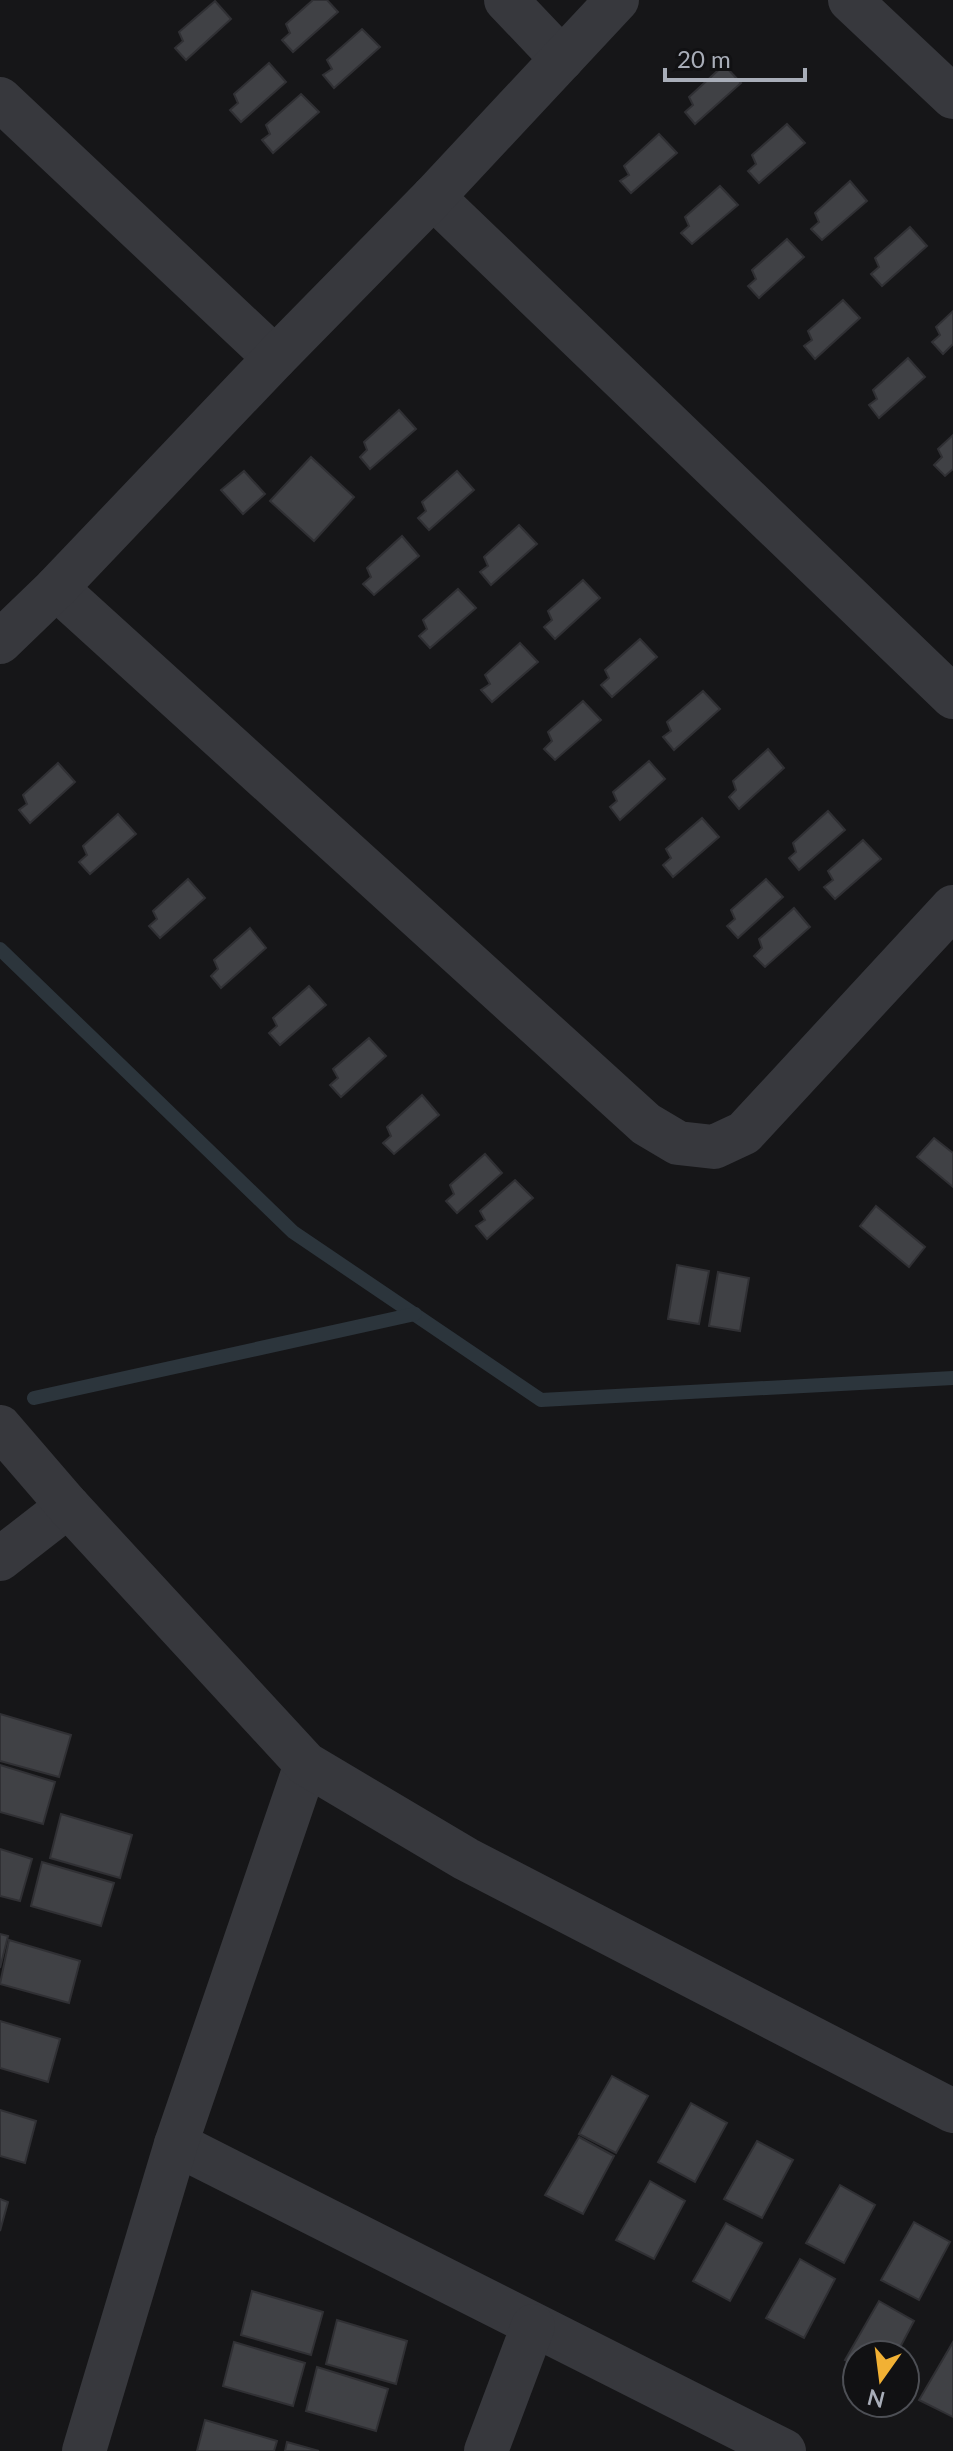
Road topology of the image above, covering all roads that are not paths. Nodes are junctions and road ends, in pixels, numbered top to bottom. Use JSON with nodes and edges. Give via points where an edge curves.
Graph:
{"nodes":[{"id":1,"x":506,"y":0,"type":"edge"},
{"id":2,"x":617,"y":0,"type":"edge"},
{"id":3,"x":850,"y":0,"type":"edge"},
{"id":4,"x":562,"y":59,"type":"junction"},
{"id":5,"x":953,"y":97,"type":"edge"},
{"id":6,"x":0,"y":99,"type":"edge"},
{"id":7,"x":433,"y":197,"type":"junction"},
{"id":8,"x":275,"y":358,"type":"junction"},
{"id":9,"x":56,"y":588,"type":"junction"},
{"id":10,"x":0,"y":642,"type":"edge"},
{"id":11,"x":953,"y":697,"type":"edge"},
{"id":12,"x":953,"y":907,"type":"edge"},
{"id":13,"x":0,"y":1427,"type":"edge"},
{"id":14,"x":68,"y":1506,"type":"junction"},
{"id":15,"x":0,"y":1559,"type":"edge"},
{"id":16,"x":306,"y":1764,"type":"junction"},
{"id":17,"x":953,"y":2111,"type":"edge"},
{"id":18,"x":176,"y":2144,"type":"junction"},
{"id":19,"x":533,"y":2326,"type":"junction"},
{"id":20,"x":84,"y":2451,"type":"edge"},
{"id":21,"x":486,"y":2451,"type":"edge"},
{"id":22,"x":784,"y":2451,"type":"edge"}],
"edges":[{"from":1,"to":4,"type":"street"},
{"from":2,"to":4,"type":"street"},
{"from":3,"to":5,"type":"street"},
{"from":4,"to":7,"type":"street"},
{"from":6,"to":8,"type":"street"},
{"from":7,"to":8,"type":"street"},
{"from":7,"to":11,"type":"street"},
{"from":8,"to":9,"type":"street"},
{"from":9,"to":10,"type":"street"},
{"from":9,"to":12,"type":"street","via":[[646,1124],[678,1143],[714,1147],[744,1133]]},
{"from":13,"to":14,"type":"street"},
{"from":14,"to":15,"type":"street"},
{"from":14,"to":16,"type":"street"},
{"from":16,"to":17,"type":"street","via":[[466,1859]]},
{"from":16,"to":18,"type":"street"},
{"from":18,"to":19,"type":"street"},
{"from":18,"to":20,"type":"street"},
{"from":19,"to":21,"type":"street"},
{"from":19,"to":22,"type":"street"}]}
